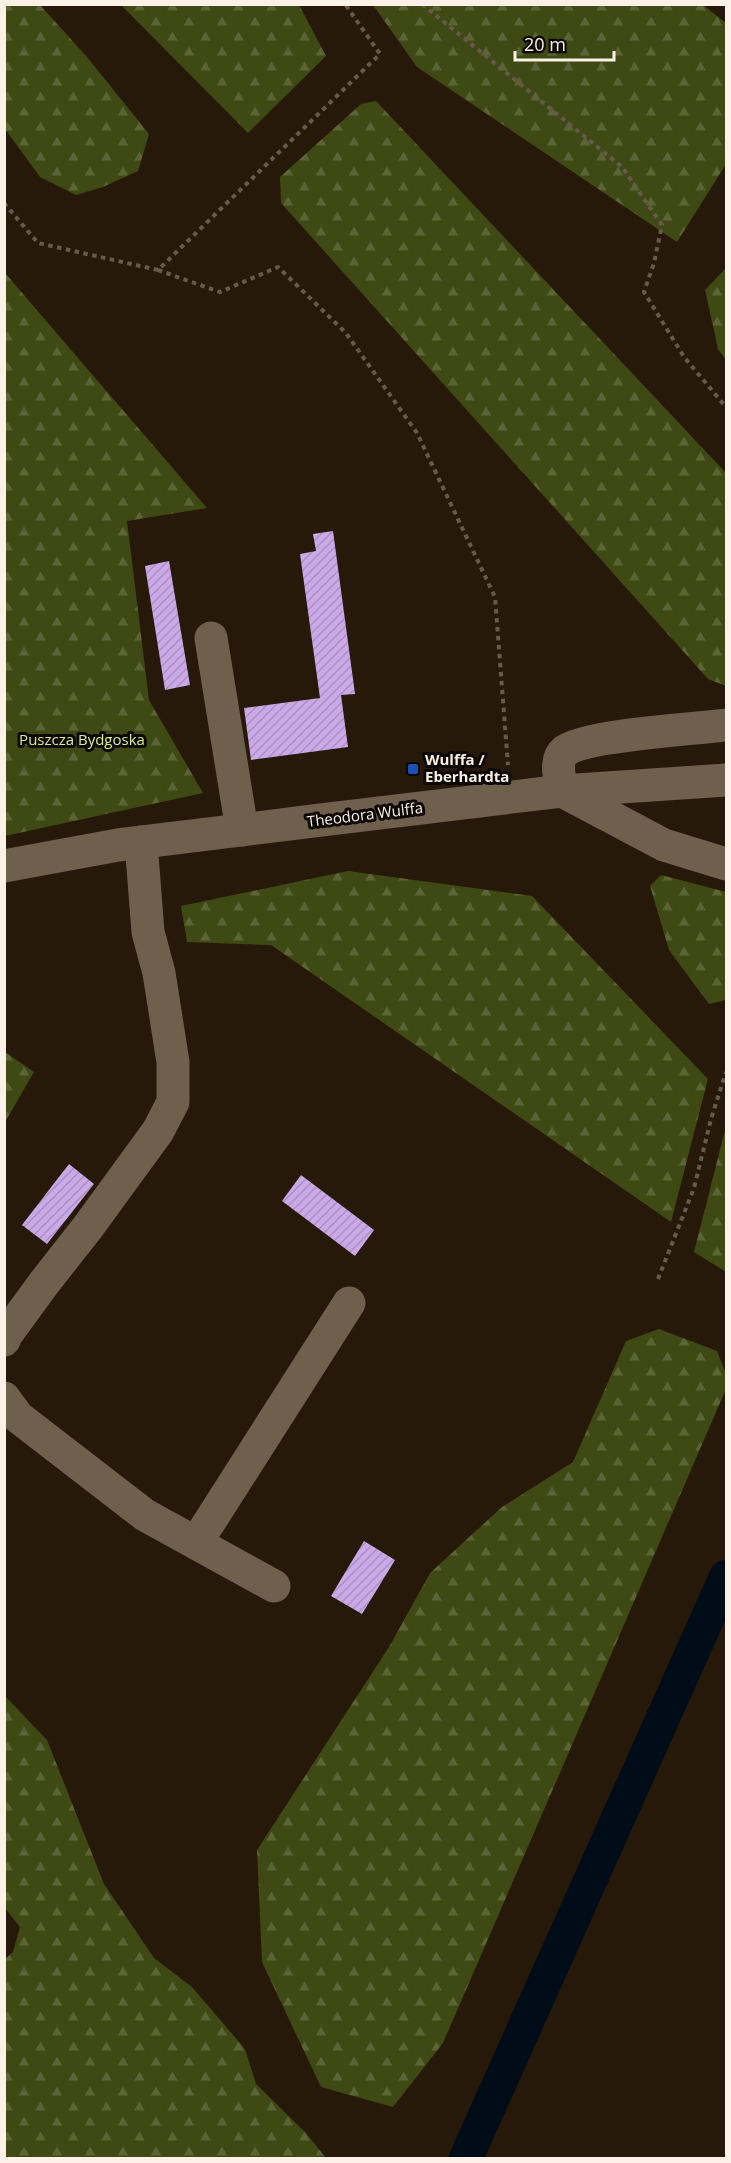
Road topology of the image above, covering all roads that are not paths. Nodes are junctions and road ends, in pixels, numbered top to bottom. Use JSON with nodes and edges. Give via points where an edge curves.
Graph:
{"nodes":[{"id":1,"x":211,"y":638,"type":"dead end"},
{"id":2,"x":726,"y":725,"type":"edge"},
{"id":3,"x":726,"y":780,"type":"edge"},
{"id":4,"x":562,"y":791,"type":"junction"},
{"id":5,"x":242,"y":830,"type":"junction"},
{"id":6,"x":141,"y":842,"type":"junction"},
{"id":7,"x":726,"y":864,"type":"edge"},
{"id":8,"x":4,"y":866,"type":"edge"},
{"id":9,"x":349,"y":1303,"type":"dead end"},
{"id":10,"x":4,"y":1340,"type":"edge"},
{"id":11,"x":4,"y":1398,"type":"edge"},
{"id":12,"x":196,"y":1543,"type":"junction"},
{"id":13,"x":274,"y":1586,"type":"dead end"}],
"edges":[{"from":1,"to":5,"type":"street"},
{"from":2,"to":4,"type":"street","via":[[580,744],[564,752],[559,763]]},
{"from":3,"to":4,"type":"street","name":"Theodora Wulffa"},
{"from":4,"to":5,"type":"street","name":"Theodora Wulffa"},
{"from":4,"to":7,"type":"street","via":[[664,845]]},
{"from":5,"to":6,"type":"street","name":"Theodora Wulffa"},
{"from":6,"to":8,"type":"street","name":"Theodora Wulffa"},
{"from":6,"to":10,"type":"street","via":[[148,932],[159,972],[173,1062],[173,1102],[158,1131]]},
{"from":9,"to":12,"type":"street"},
{"from":11,"to":12,"type":"street","via":[[18,1417],[136,1508]]},
{"from":12,"to":13,"type":"street"}]}
